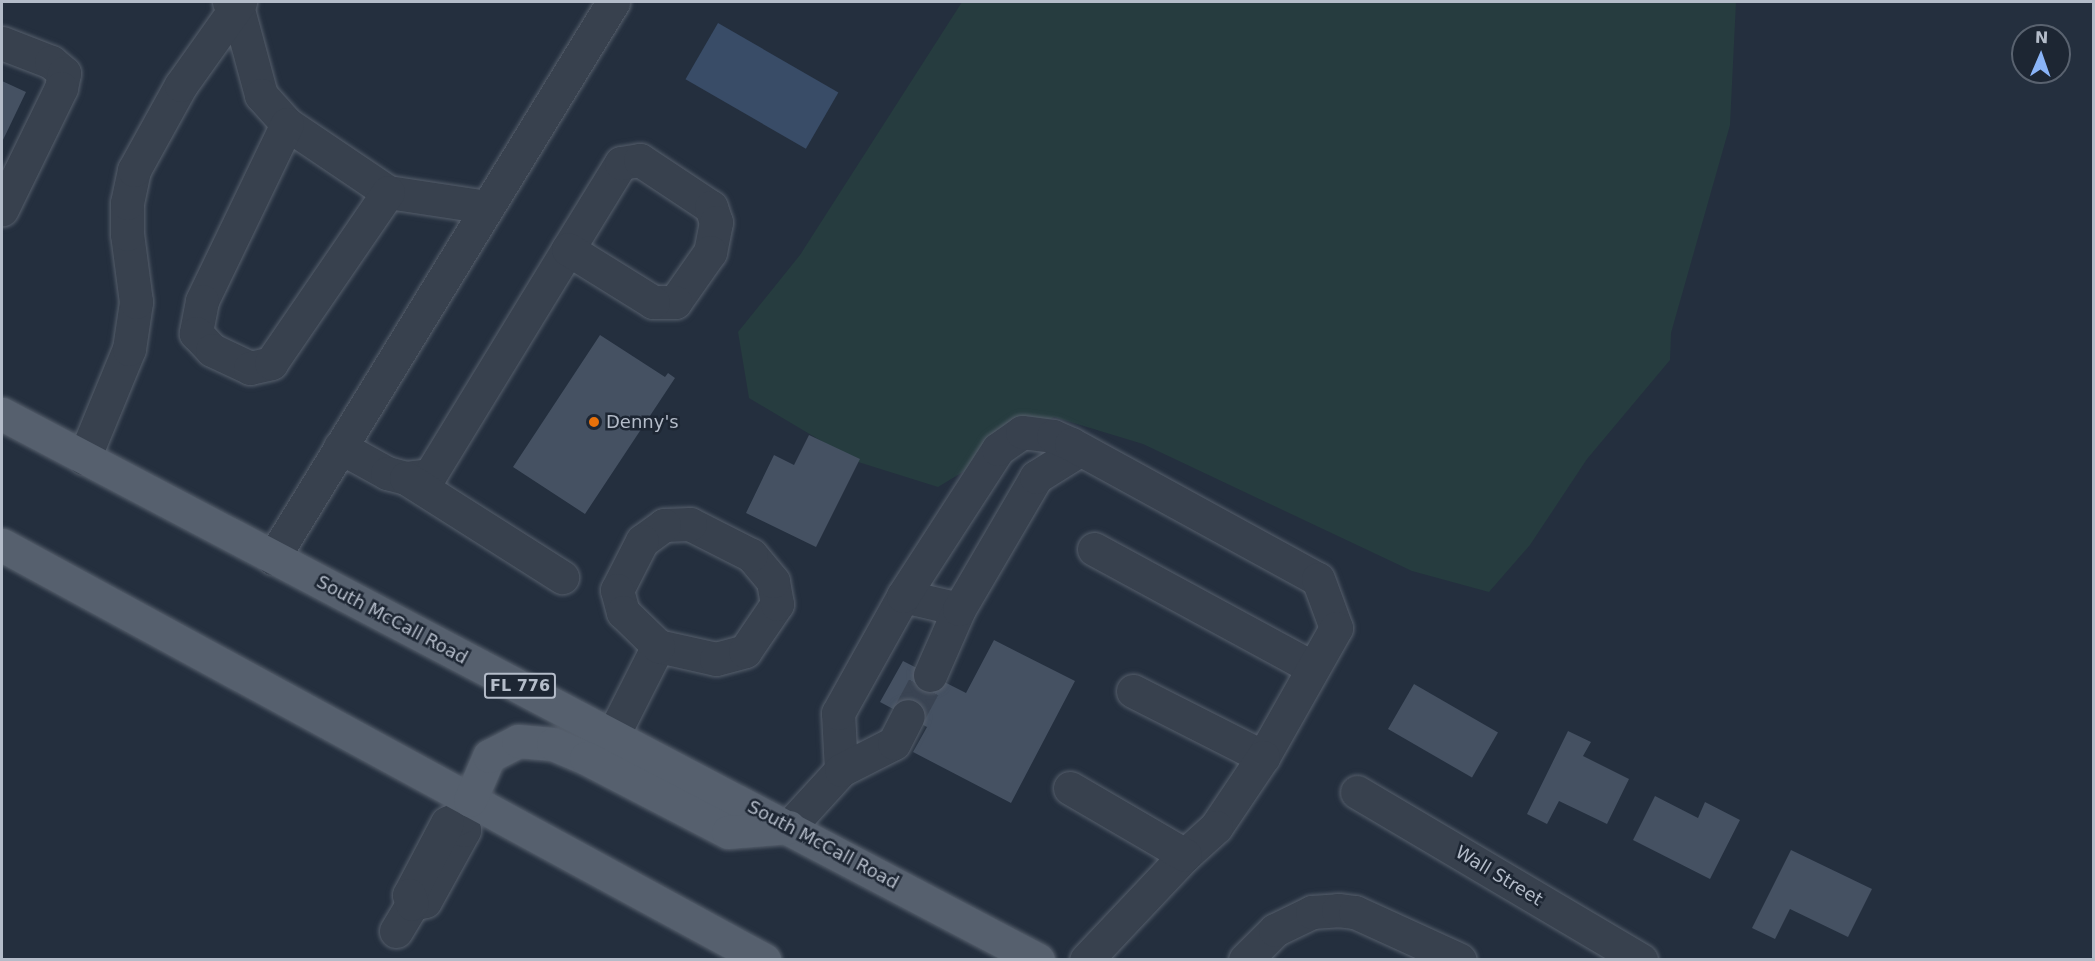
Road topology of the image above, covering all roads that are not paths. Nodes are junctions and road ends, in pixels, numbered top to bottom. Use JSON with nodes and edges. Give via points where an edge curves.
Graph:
{"nodes":[{"id":1,"x":613,"y":2,"type":"edge"},
{"id":2,"x":235,"y":3,"type":"edge"},
{"id":3,"x":2,"y":43,"type":"edge"},
{"id":4,"x":287,"y":124,"type":"junction"},
{"id":5,"x":388,"y":192,"type":"junction"},
{"id":6,"x":487,"y":207,"type":"junction"},
{"id":7,"x":2,"y":209,"type":"edge"},
{"id":8,"x":568,"y":249,"type":"junction"},
{"id":9,"x":2,"y":414,"type":"edge"},
{"id":10,"x":340,"y":447,"type":"junction"},
{"id":11,"x":1079,"y":450,"type":"junction"},
{"id":12,"x":84,"y":458,"type":"junction"},
{"id":13,"x":406,"y":478,"type":"junction"},
{"id":14,"x":2,"y":545,"type":"edge"},
{"id":15,"x":1094,"y":549,"type":"dead end"},
{"id":16,"x":273,"y":558,"type":"junction"},
{"id":17,"x":562,"y":577,"type":"dead end"},
{"id":18,"x":903,"y":596,"type":"junction"},
{"id":19,"x":959,"y":609,"type":"junction"},
{"id":20,"x":658,"y":646,"type":"junction"},
{"id":21,"x":1313,"y":668,"type":"junction"},
{"id":22,"x":930,"y":675,"type":"tunnel mouth"},
{"id":23,"x":1133,"y":691,"type":"dead end"},
{"id":24,"x":908,"y":716,"type":"tunnel mouth"},
{"id":25,"x":612,"y":735,"type":"junction"},
{"id":26,"x":1263,"y":758,"type":"junction"},
{"id":27,"x":841,"y":770,"type":"junction"},
{"id":28,"x":1070,"y":788,"type":"dead end"},
{"id":29,"x":1357,"y":792,"type":"dead end"},
{"id":30,"x":465,"y":809,"type":"junction"},
{"id":31,"x":789,"y":826,"type":"junction"},
{"id":32,"x":1185,"y":855,"type":"junction"},
{"id":33,"x":404,"y":917,"type":"dead end"},
{"id":34,"x":1277,"y":945,"type":"edge"},
{"id":35,"x":765,"y":960,"type":"edge"},
{"id":36,"x":1038,"y":960,"type":"edge"},
{"id":37,"x":1086,"y":960,"type":"edge"},
{"id":38,"x":1245,"y":960,"type":"edge"},
{"id":39,"x":1460,"y":960,"type":"edge"},
{"id":40,"x":1641,"y":960,"type":"edge"}],
"edges":[{"from":1,"to":6,"type":"street"},
{"from":2,"to":4,"type":"street","via":[[261,95]]},
{"from":2,"to":12,"type":"street","via":[[181,85],[134,170],[127,213],[136,302],[129,349]]},
{"from":3,"to":7,"type":"street","via":[[51,62],[64,73],[61,88]]},
{"from":4,"to":5,"type":"street"},
{"from":4,"to":5,"type":"street","via":[[202,302],[196,333],[212,350],[250,368],[271,363]]},
{"from":5,"to":6,"type":"street"},
{"from":6,"to":10,"type":"street"},
{"from":8,"to":8,"type":"street","via":[[621,163],[640,160],[711,207],[716,222],[710,252],[675,302],[653,302]]},
{"from":8,"to":13,"type":"street","via":[[430,475]]},
{"from":9,"to":12,"type":"main road","name":"South McCall Road","number":"FL 776"},
{"from":10,"to":13,"type":"street"},
{"from":10,"to":16,"type":"street"},
{"from":11,"to":18,"type":"street","via":[[1053,436],[1022,432],[998,449]]},
{"from":11,"to":19,"type":"street","via":[[1036,477]]},
{"from":11,"to":21,"type":"street","via":[[1318,579],[1336,628]]},
{"from":12,"to":16,"type":"main road","name":"South McCall Road","number":"FL 776"},
{"from":13,"to":17,"type":"street"},
{"from":14,"to":30,"type":"main road"},
{"from":15,"to":21,"type":"street"},
{"from":16,"to":25,"type":"main road","name":"South McCall Road","number":"FL 776"},
{"from":18,"to":19,"type":"street"},
{"from":18,"to":27,"type":"street","via":[[838,713]]},
{"from":19,"to":22,"type":"street"},
{"from":20,"to":20,"type":"street","via":[[716,659],[745,651],[777,604],[773,581],[751,555],[690,524],[664,525],[642,541],[617,590],[623,612]]},
{"from":20,"to":25,"type":"street"},
{"from":21,"to":26,"type":"street"},
{"from":23,"to":26,"type":"street"},
{"from":24,"to":27,"type":"street","via":[[894,743]]},
{"from":25,"to":31,"type":"main road","name":"South McCall Road","number":"FL 776"},
{"from":26,"to":32,"type":"street","via":[[1216,827]]},
{"from":27,"to":31,"type":"street"},
{"from":28,"to":32,"type":"street"},
{"from":29,"to":40,"type":"street","name":"Wall Street"},
{"from":30,"to":31,"type":"main road","via":[[489,756],[518,741],[553,744],[728,832]]},
{"from":30,"to":33,"type":"street","via":[[464,830],[425,901]]},
{"from":30,"to":35,"type":"main road"},
{"from":31,"to":36,"type":"main road","name":"South McCall Road","number":"FL 776"},
{"from":32,"to":37,"type":"street"},
{"from":34,"to":38,"type":"street"},
{"from":34,"to":39,"type":"street","via":[[1312,912],[1355,912]]}]}
